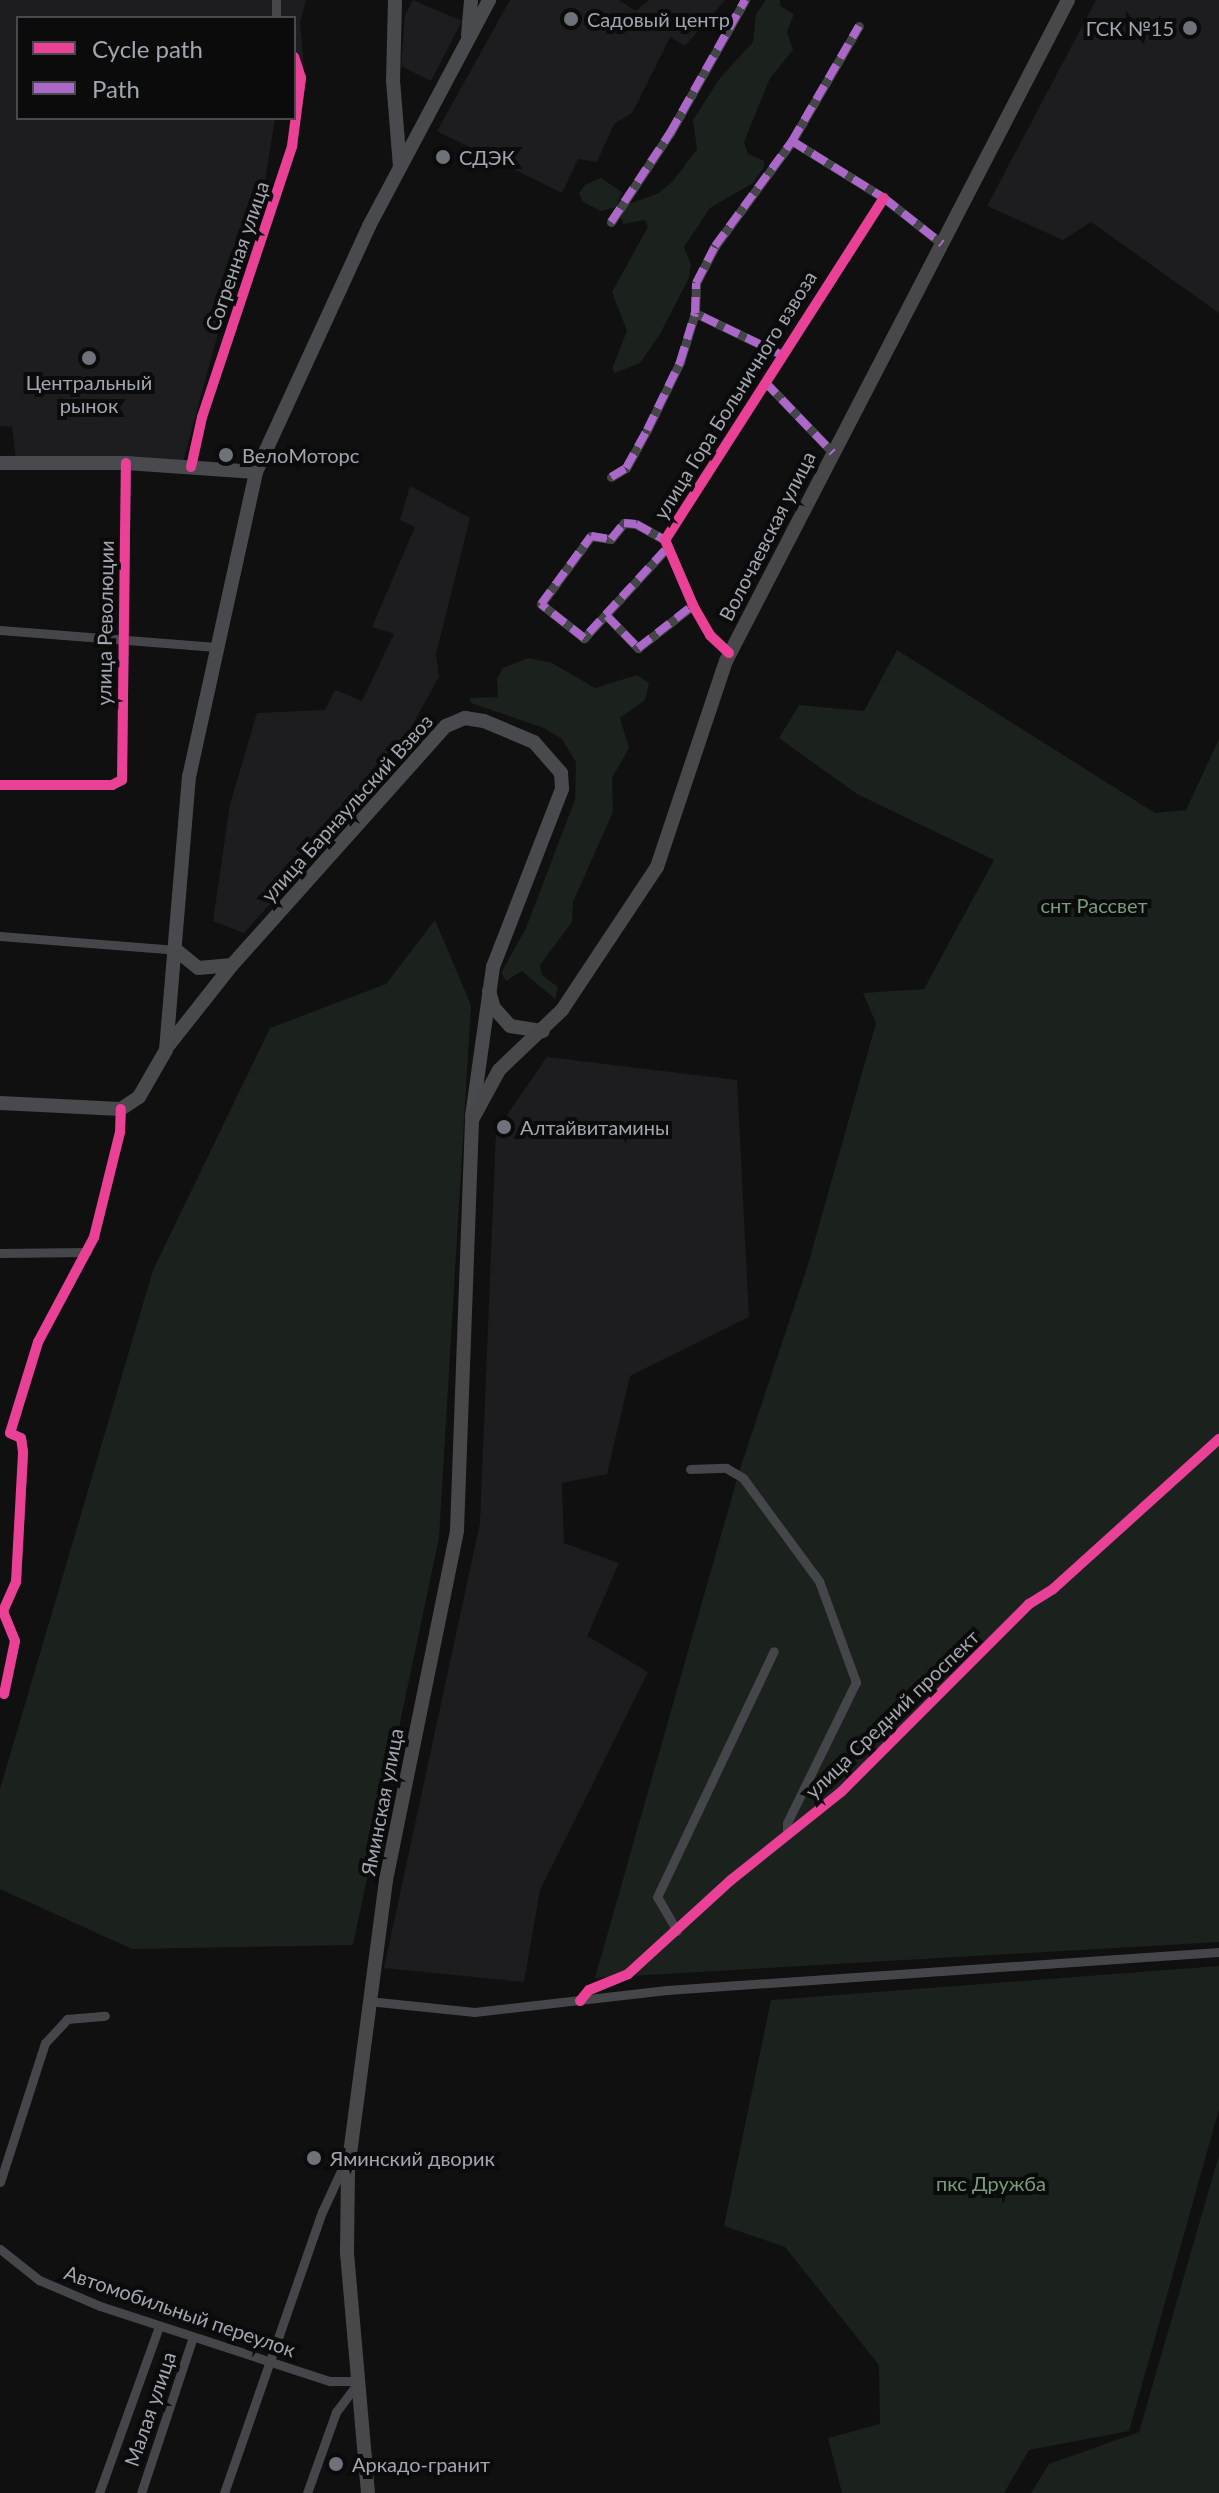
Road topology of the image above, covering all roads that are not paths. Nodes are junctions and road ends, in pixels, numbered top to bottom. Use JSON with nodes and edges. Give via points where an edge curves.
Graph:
{"nodes":[{"id":1,"x":395,"y":0,"type":"edge"},
{"id":2,"x":471,"y":0,"type":"edge"},
{"id":3,"x":489,"y":0,"type":"edge"},
{"id":4,"x":745,"y":0,"type":"edge"},
{"id":5,"x":1068,"y":0,"type":"edge"},
{"id":6,"x":859,"y":26,"type":"dead end"},
{"id":7,"x":467,"y":42,"type":"junction"},
{"id":8,"x":296,"y":63,"type":"edge"},
{"id":9,"x":296,"y":116,"type":"edge"},
{"id":10,"x":295,"y":120,"type":"edge"},
{"id":11,"x":792,"y":141,"type":"junction"},
{"id":12,"x":400,"y":168,"type":"junction"},
{"id":13,"x":884,"y":198,"type":"junction"},
{"id":14,"x":611,"y":222,"type":"dead end"},
{"id":15,"x":942,"y":244,"type":"junction"},
{"id":16,"x":695,"y":313,"type":"junction"},
{"id":17,"x":782,"y":355,"type":"junction"},
{"id":18,"x":765,"y":382,"type":"junction"},
{"id":19,"x":833,"y":453,"type":"junction"},
{"id":20,"x":0,"y":463,"type":"edge"},
{"id":21,"x":126,"y":463,"type":"junction"},
{"id":22,"x":191,"y":467,"type":"junction"},
{"id":23,"x":256,"y":472,"type":"junction"},
{"id":24,"x":611,"y":477,"type":"dead end"},
{"id":25,"x":665,"y":545,"type":"junction"},
{"id":26,"x":693,"y":605,"type":"junction"},
{"id":27,"x":607,"y":616,"type":"junction"},
{"id":28,"x":0,"y":630,"type":"edge"},
{"id":29,"x":122,"y":638,"type":"junction"},
{"id":30,"x":216,"y":647,"type":"junction"},
{"id":31,"x":729,"y":653,"type":"junction"},
{"id":32,"x":0,"y":785,"type":"edge"},
{"id":33,"x":0,"y":936,"type":"edge"},
{"id":34,"x":176,"y":950,"type":"junction"},
{"id":35,"x":232,"y":965,"type":"junction"},
{"id":36,"x":488,"y":987,"type":"junction"},
{"id":37,"x":543,"y":1031,"type":"junction"},
{"id":38,"x":166,"y":1050,"type":"junction"},
{"id":39,"x":0,"y":1103,"type":"edge"},
{"id":40,"x":121,"y":1109,"type":"junction"},
{"id":41,"x":472,"y":1120,"type":"junction"},
{"id":42,"x":87,"y":1252,"type":"junction"},
{"id":43,"x":0,"y":1253,"type":"edge"},
{"id":44,"x":5,"y":1433,"type":"edge"},
{"id":45,"x":1219,"y":1439,"type":"edge"},
{"id":46,"x":690,"y":1469,"type":"dead end"},
{"id":47,"x":1,"y":1611,"type":"edge"},
{"id":48,"x":774,"y":1651,"type":"dead end"},
{"id":49,"x":4,"y":1694,"type":"dead end"},
{"id":50,"x":787,"y":1835,"type":"junction"},
{"id":51,"x":677,"y":1931,"type":"junction"},
{"id":52,"x":1219,"y":1952,"type":"edge"},
{"id":53,"x":368,"y":2001,"type":"junction"},
{"id":54,"x":580,"y":2001,"type":"junction"},
{"id":55,"x":105,"y":2016,"type":"dead end"},
{"id":56,"x":350,"y":2151,"type":"junction"},
{"id":57,"x":0,"y":2182,"type":"edge"},
{"id":58,"x":0,"y":2249,"type":"edge"},
{"id":59,"x":159,"y":2326,"type":"junction"},
{"id":60,"x":193,"y":2337,"type":"junction"},
{"id":61,"x":270,"y":2362,"type":"junction"},
{"id":62,"x":359,"y":2381,"type":"junction"},
{"id":63,"x":99,"y":2493,"type":"edge"},
{"id":64,"x":141,"y":2493,"type":"edge"},
{"id":65,"x":224,"y":2493,"type":"edge"},
{"id":66,"x":307,"y":2493,"type":"edge"},
{"id":67,"x":368,"y":2493,"type":"edge"}],
"edges":[{"from":1,"to":12,"type":"main road","via":[[393,80]]},
{"from":2,"to":7,"type":"main road"},
{"from":3,"to":7,"type":"main road"},
{"from":4,"to":14,"type":"street","via":[[670,133]]},
{"from":5,"to":15,"type":"main road","name":"Волочаевская улица"},
{"from":6,"to":11,"type":"street"},
{"from":7,"to":12,"type":"main road"},
{"from":8,"to":9,"type":"street","name":"Согренная улица","via":[[301,78]]},
{"from":10,"to":22,"type":"street","name":"Согренная улица","via":[[292,146],[202,417]]},
{"from":11,"to":13,"type":"street"},
{"from":11,"to":16,"type":"street","via":[[701,270]]},
{"from":12,"to":23,"type":"main road"},
{"from":13,"to":15,"type":"street"},
{"from":13,"to":17,"type":"street","name":"улица Гора Больничного взвоза"},
{"from":15,"to":19,"type":"main road","name":"Волочаевская улица"},
{"from":16,"to":17,"type":"street"},
{"from":16,"to":24,"type":"street","via":[[680,362],[647,430],[626,468]]},
{"from":17,"to":18,"type":"street","name":"улица Гора Больничного взвоза"},
{"from":18,"to":19,"type":"street"},
{"from":18,"to":25,"type":"street","name":"улица Гора Больничного взвоза"},
{"from":19,"to":31,"type":"main road","name":"Волочаевская улица"},
{"from":20,"to":21,"type":"main road"},
{"from":21,"to":22,"type":"main road"},
{"from":21,"to":29,"type":"street","name":"улица Революции"},
{"from":22,"to":23,"type":"main road"},
{"from":23,"to":30,"type":"main road"},
{"from":25,"to":26,"type":"street","name":"улица Гора Больничного взвоза"},
{"from":25,"to":27,"type":"street"},
{"from":25,"to":27,"type":"street","via":[[636,524],[624,523],[611,539],[591,536],[541,604],[584,638]]},
{"from":26,"to":27,"type":"street","via":[[638,648]]},
{"from":26,"to":31,"type":"street","name":"улица Гора Больничного взвоза","via":[[710,635]]},
{"from":28,"to":29,"type":"street"},
{"from":29,"to":30,"type":"street"},
{"from":29,"to":32,"type":"street","name":"улица Революции","via":[[121,783]]},
{"from":30,"to":34,"type":"main road","via":[[189,777]]},
{"from":31,"to":37,"type":"main road","name":"Волочаевская улица","via":[[657,867],[623,923]]},
{"from":33,"to":34,"type":"street"},
{"from":34,"to":35,"type":"main road","via":[[198,968]]},
{"from":34,"to":38,"type":"main road"},
{"from":35,"to":36,"type":"main road","name":"улица Барнаульский Взвоз","via":[[424,746],[446,726],[465,718],[534,742],[552,758],[563,780]]},
{"from":35,"to":38,"type":"main road","name":"улица Барнаульский Взвоз"},
{"from":36,"to":37,"type":"main road","via":[[501,1018],[522,1030]]},
{"from":36,"to":41,"type":"main road","name":"улица Барнаульский Взвоз"},
{"from":37,"to":41,"type":"main road","name":"Волочаевская улица","via":[[499,1070]]},
{"from":38,"to":40,"type":"main road","via":[[139,1097]]},
{"from":39,"to":40,"type":"main road"},
{"from":40,"to":42,"type":"street","via":[[118,1144]]},
{"from":41,"to":53,"type":"main road","name":"Яминская улица","via":[[457,1530],[388,1867]]},
{"from":42,"to":43,"type":"street"},
{"from":42,"to":44,"type":"street","via":[[42,1334]]},
{"from":44,"to":47,"type":"street","via":[[22,1443],[22,1479],[16,1582]]},
{"from":45,"to":50,"type":"street","name":"улица Средний проспект","via":[[1053,1589],[1029,1604],[841,1792]]},
{"from":46,"to":50,"type":"street","via":[[720,1467],[743,1478],[819,1581],[856,1682],[787,1823]]},
{"from":47,"to":49,"type":"street","via":[[15,1641]]},
{"from":48,"to":51,"type":"street","via":[[657,1897]]},
{"from":50,"to":51,"type":"street","name":"улица Средний проспект"},
{"from":51,"to":54,"type":"street","name":"улица Средний проспект","via":[[628,1974],[589,1990]]},
{"from":52,"to":54,"type":"street","via":[[667,1990]]},
{"from":53,"to":54,"type":"street","via":[[474,2012]]},
{"from":53,"to":56,"type":"main road","name":"Яминская улица"},
{"from":55,"to":57,"type":"street","via":[[67,2019],[45,2043]]},
{"from":56,"to":61,"type":"street","via":[[322,2212]]},
{"from":56,"to":62,"type":"main road","name":"Яминская улица","via":[[347,2251]]},
{"from":58,"to":59,"type":"street","name":"Автомобильный переулок","via":[[45,2284]]},
{"from":59,"to":60,"type":"street","name":"Автомобильный переулок"},
{"from":59,"to":63,"type":"street"},
{"from":60,"to":61,"type":"street","name":"Автомобильный переулок"},
{"from":60,"to":64,"type":"street","name":"Малая улица"},
{"from":61,"to":62,"type":"street","name":"Автомобильный переулок","via":[[336,2383]]},
{"from":61,"to":65,"type":"street"},
{"from":62,"to":66,"type":"street","via":[[336,2412]]},
{"from":62,"to":67,"type":"main road","name":"Яминская улица"}]}
